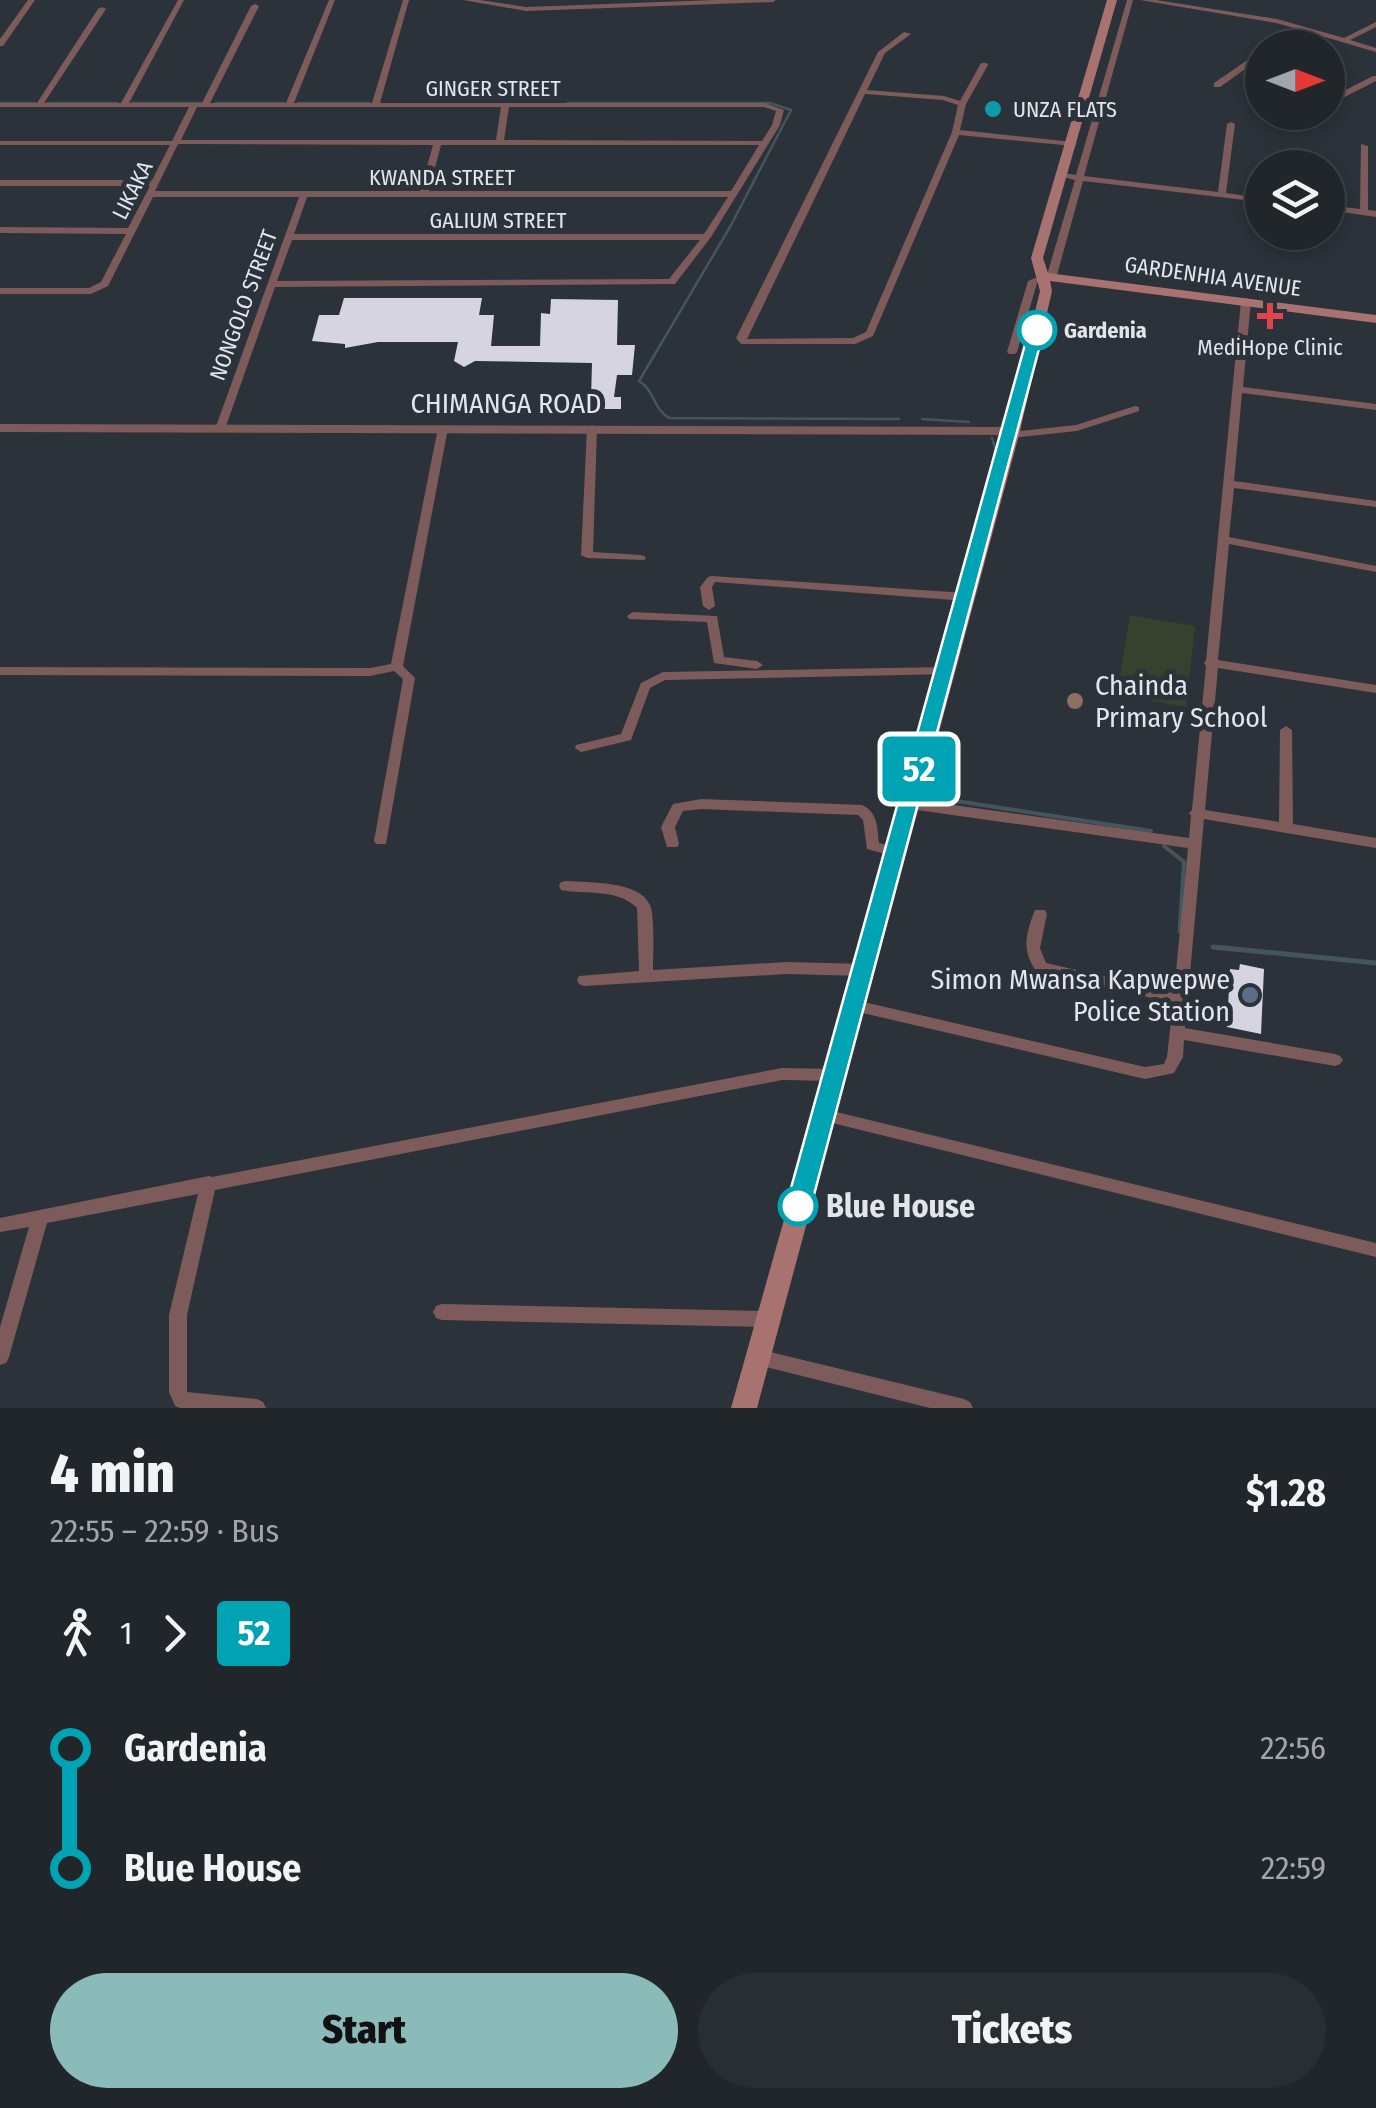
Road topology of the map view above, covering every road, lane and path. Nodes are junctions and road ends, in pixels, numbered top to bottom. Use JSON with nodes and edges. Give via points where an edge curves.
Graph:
{"nodes":[{"id":1,"x":32,"y":0,"type":"edge"},
{"id":2,"x":181,"y":0,"type":"edge"},
{"id":3,"x":332,"y":0,"type":"edge"},
{"id":4,"x":406,"y":0,"type":"edge"},
{"id":5,"x":466,"y":0,"type":"edge"},
{"id":6,"x":773,"y":0,"type":"edge"},
{"id":7,"x":1112,"y":0,"type":"edge"},
{"id":8,"x":1130,"y":0,"type":"edge"},
{"id":9,"x":1143,"y":0,"type":"edge"},
{"id":10,"x":479,"y":2,"type":"edge"},
{"id":11,"x":255,"y":6,"type":"dead end"},
{"id":12,"x":102,"y":9,"type":"dead end"},
{"id":13,"x":1376,"y":24,"type":"edge"},
{"id":14,"x":1301,"y":27,"type":"junction"},
{"id":15,"x":1297,"y":30,"type":"edge"},
{"id":16,"x":907,"y":34,"type":"dead end"},
{"id":17,"x":1346,"y":39,"type":"junction"},
{"id":18,"x":0,"y":44,"type":"edge"},
{"id":19,"x":1376,"y":50,"type":"edge"},
{"id":20,"x":984,"y":65,"type":"dead end"},
{"id":21,"x":1245,"y":65,"type":"edge"},
{"id":22,"x":1092,"y":72,"type":"junction"},
{"id":23,"x":1109,"y":74,"type":"junction"},
{"id":24,"x":1376,"y":78,"type":"edge"},
{"id":25,"x":1217,"y":84,"type":"dead end"},
{"id":26,"x":866,"y":92,"type":"junction"},
{"id":27,"x":1345,"y":94,"type":"edge"},
{"id":28,"x":962,"y":104,"type":"junction"},
{"id":29,"x":0,"y":105,"type":"edge"},
{"id":30,"x":39,"y":105,"type":"junction"},
{"id":31,"x":200,"y":105,"type":"junction"},
{"id":32,"x":505,"y":105,"type":"junction"},
{"id":33,"x":123,"y":106,"type":"junction"},
{"id":34,"x":288,"y":106,"type":"junction"},
{"id":35,"x":375,"y":106,"type":"junction"},
{"id":36,"x":1231,"y":124,"type":"dead end"},
{"id":37,"x":956,"y":132,"type":"junction"},
{"id":38,"x":175,"y":142,"type":"junction"},
{"id":39,"x":438,"y":142,"type":"junction"},
{"id":40,"x":500,"y":142,"type":"junction"},
{"id":41,"x":765,"y":142,"type":"junction"},
{"id":42,"x":0,"y":143,"type":"edge"},
{"id":43,"x":1072,"y":144,"type":"junction"},
{"id":44,"x":1364,"y":146,"type":"dead end"},
{"id":45,"x":1063,"y":176,"type":"junction"},
{"id":46,"x":1079,"y":178,"type":"junction"},
{"id":47,"x":0,"y":182,"type":"edge"},
{"id":48,"x":155,"y":182,"type":"junction"},
{"id":49,"x":149,"y":194,"type":"junction"},
{"id":50,"x":304,"y":194,"type":"junction"},
{"id":51,"x":424,"y":194,"type":"junction"},
{"id":52,"x":734,"y":194,"type":"junction"},
{"id":53,"x":1222,"y":196,"type":"junction"},
{"id":54,"x":1245,"y":198,"type":"edge"},
{"id":55,"x":1345,"y":210,"type":"edge"},
{"id":56,"x":1364,"y":212,"type":"junction"},
{"id":57,"x":1376,"y":214,"type":"edge"},
{"id":58,"x":0,"y":230,"type":"edge"},
{"id":59,"x":131,"y":231,"type":"junction"},
{"id":60,"x":708,"y":237,"type":"junction"},
{"id":61,"x":288,"y":238,"type":"junction"},
{"id":62,"x":1049,"y":276,"type":"junction"},
{"id":63,"x":272,"y":284,"type":"junction"},
{"id":64,"x":0,"y":291,"type":"edge"},
{"id":65,"x":1246,"y":301,"type":"junction"},
{"id":66,"x":1376,"y":319,"type":"edge"},
{"id":67,"x":1012,"y":352,"type":"dead end"},
{"id":68,"x":1237,"y":389,"type":"junction"},
{"id":69,"x":1376,"y":407,"type":"edge"},
{"id":70,"x":1134,"y":409,"type":"dead end"},
{"id":71,"x":0,"y":428,"type":"edge"},
{"id":72,"x":220,"y":428,"type":"junction"},
{"id":73,"x":443,"y":428,"type":"junction"},
{"id":74,"x":592,"y":428,"type":"junction"},
{"id":75,"x":1012,"y":433,"type":"junction"},
{"id":76,"x":1230,"y":484,"type":"junction"},
{"id":77,"x":1376,"y":504,"type":"edge"},
{"id":78,"x":1224,"y":539,"type":"junction"},
{"id":79,"x":640,"y":558,"type":"dead end"},
{"id":80,"x":1376,"y":569,"type":"edge"},
{"id":81,"x":966,"y":598,"type":"junction"},
{"id":82,"x":709,"y":606,"type":"dead end"},
{"id":83,"x":633,"y":616,"type":"dead end"},
{"id":84,"x":1210,"y":663,"type":"junction"},
{"id":85,"x":397,"y":667,"type":"junction"},
{"id":86,"x":0,"y":671,"type":"edge"},
{"id":87,"x":919,"y":671,"type":"junction"},
{"id":88,"x":946,"y":671,"type":"junction"},
{"id":89,"x":1376,"y":689,"type":"edge"},
{"id":90,"x":1286,"y":730,"type":"dead end"},
{"id":91,"x":582,"y":748,"type":"dead end"},
{"id":92,"x":910,"y":804,"type":"junction"},
{"id":93,"x":1196,"y":813,"type":"junction"},
{"id":94,"x":1286,"y":828,"type":"junction"},
{"id":95,"x":381,"y":841,"type":"dead end"},
{"id":96,"x":1376,"y":843,"type":"edge"},
{"id":97,"x":672,"y":844,"type":"dead end"},
{"id":98,"x":1194,"y":844,"type":"junction"},
{"id":99,"x":897,"y":852,"type":"junction"},
{"id":100,"x":566,"y":886,"type":"dead end"},
{"id":101,"x":1040,"y":914,"type":"dead end"},
{"id":102,"x":864,"y":970,"type":"junction"},
{"id":103,"x":646,"y":977,"type":"junction"},
{"id":104,"x":584,"y":980,"type":"dead end"},
{"id":105,"x":1180,"y":999,"type":"junction"},
{"id":106,"x":854,"y":1006,"type":"junction"},
{"id":107,"x":1177,"y":1033,"type":"junction"},
{"id":108,"x":1334,"y":1060,"type":"dead end"},
{"id":109,"x":836,"y":1075,"type":"junction"},
{"id":110,"x":824,"y":1116,"type":"junction"},
{"id":111,"x":208,"y":1183,"type":"junction"},
{"id":112,"x":40,"y":1216,"type":"junction"},
{"id":113,"x":0,"y":1225,"type":"edge"},
{"id":114,"x":1376,"y":1250,"type":"edge"},
{"id":115,"x":442,"y":1312,"type":"dead end"},
{"id":116,"x":768,"y":1319,"type":"junction"},
{"id":117,"x":758,"y":1357,"type":"junction"},
{"id":118,"x":0,"y":1358,"type":"edge"},
{"id":119,"x":257,"y":1408,"type":"edge"},
{"id":120,"x":744,"y":1408,"type":"edge"},
{"id":121,"x":964,"y":1408,"type":"edge"}],
"edges":[{"from":1,"to":18,"type":"street"},
{"from":2,"to":33,"type":"street"},
{"from":3,"to":34,"type":"street"},
{"from":4,"to":35,"type":"street"},
{"from":5,"to":10,"type":"street"},
{"from":6,"to":10,"type":"street","via":[[526,8]]},
{"from":7,"to":22,"type":"main road"},
{"from":8,"to":23,"type":"street"},
{"from":9,"to":14,"type":"street","via":[[1242,9]]},
{"from":11,"to":31,"type":"street","name":"LIKAKA"},
{"from":12,"to":30,"type":"street"},
{"from":13,"to":17,"type":"street"},
{"from":14,"to":15,"type":"street"},
{"from":14,"to":17,"type":"street"},
{"from":16,"to":26,"type":"street","via":[[882,52]]},
{"from":17,"to":19,"type":"street"},
{"from":20,"to":28,"type":"street"},
{"from":21,"to":25,"type":"street"},
{"from":22,"to":23,"type":"street"},
{"from":22,"to":43,"type":"main road"},
{"from":23,"to":46,"type":"street"},
{"from":24,"to":27,"type":"street"},
{"from":26,"to":28,"type":"street"},
{"from":26,"to":37,"type":"street","via":[[775,266],[740,338],[744,342],[855,341],[870,334]]},
{"from":28,"to":37,"type":"street"},
{"from":29,"to":30,"type":"street","name":"GINGER STREET"},
{"from":30,"to":33,"type":"street","name":"GINGER STREET"},
{"from":31,"to":33,"type":"street","name":"GINGER STREET"},
{"from":31,"to":34,"type":"street","name":"GINGER STREET"},
{"from":31,"to":38,"type":"street","name":"LIKAKA"},
{"from":32,"to":35,"type":"street","name":"GINGER STREET"},
{"from":32,"to":40,"type":"street"},
{"from":32,"to":41,"type":"street","name":"GINGER STREET","via":[[773,106],[780,116]]},
{"from":34,"to":35,"type":"street","name":"GINGER STREET"},
{"from":36,"to":53,"type":"street"},
{"from":37,"to":43,"type":"street"},
{"from":38,"to":39,"type":"street"},
{"from":38,"to":42,"type":"street"},
{"from":38,"to":48,"type":"street","name":"LIKAKA"},
{"from":39,"to":40,"type":"street"},
{"from":39,"to":51,"type":"street"},
{"from":40,"to":41,"type":"street"},
{"from":41,"to":52,"type":"street"},
{"from":43,"to":45,"type":"main road"},
{"from":44,"to":56,"type":"street"},
{"from":45,"to":46,"type":"street"},
{"from":45,"to":62,"type":"main road","via":[[1037,258],[1036,266]]},
{"from":46,"to":53,"type":"street"},
{"from":46,"to":62,"type":"street"},
{"from":47,"to":48,"type":"street"},
{"from":48,"to":49,"type":"street","name":"LIKAKA"},
{"from":49,"to":50,"type":"street","name":"KWANDA STREET"},
{"from":49,"to":59,"type":"street","name":"LIKAKA"},
{"from":50,"to":51,"type":"street","name":"KWANDA STREET"},
{"from":50,"to":61,"type":"street","name":"NONGOLO STREET"},
{"from":51,"to":52,"type":"street","name":"KWANDA STREET"},
{"from":52,"to":60,"type":"street"},
{"from":53,"to":54,"type":"street"},
{"from":55,"to":56,"type":"street"},
{"from":56,"to":57,"type":"street"},
{"from":58,"to":59,"type":"street"},
{"from":59,"to":64,"type":"street","name":"LIKAKA","via":[[99,288]]},
{"from":60,"to":61,"type":"street","name":"GALIUM STREET"},
{"from":60,"to":63,"type":"street","via":[[672,282]]},
{"from":61,"to":63,"type":"street","name":"NONGOLO STREET"},
{"from":62,"to":65,"type":"main road","name":"GARDENHIA AVENUE"},
{"from":62,"to":67,"type":"street","via":[[1033,281]]},
{"from":62,"to":75,"type":"main road"},
{"from":63,"to":72,"type":"street","name":"NONGOLO STREET"},
{"from":65,"to":66,"type":"main road","name":"GARDENHIA AVENUE"},
{"from":65,"to":68,"type":"street"},
{"from":68,"to":69,"type":"street"},
{"from":68,"to":76,"type":"street"},
{"from":70,"to":75,"type":"street","via":[[1077,428]]},
{"from":71,"to":72,"type":"street","name":"CHIMANGA ROAD"},
{"from":72,"to":73,"type":"street","name":"CHIMANGA ROAD"},
{"from":73,"to":74,"type":"street","name":"CHIMANGA ROAD"},
{"from":73,"to":85,"type":"street"},
{"from":74,"to":75,"type":"street","name":"CHIMANGA ROAD"},
{"from":74,"to":79,"type":"street","via":[[587,555]]},
{"from":75,"to":81,"type":"main road"},
{"from":76,"to":77,"type":"street"},
{"from":76,"to":78,"type":"street"},
{"from":78,"to":80,"type":"street"},
{"from":78,"to":84,"type":"street"},
{"from":81,"to":82,"type":"street","via":[[712,579],[706,587]]},
{"from":81,"to":88,"type":"main road"},
{"from":83,"to":87,"type":"street","via":[[713,618],[723,664]]},
{"from":84,"to":89,"type":"street"},
{"from":84,"to":93,"type":"street"},
{"from":85,"to":86,"type":"street"},
{"from":85,"to":95,"type":"street","via":[[409,678]]},
{"from":87,"to":88,"type":"street"},
{"from":87,"to":91,"type":"street","via":[[663,676],[645,686],[626,737]]},
{"from":88,"to":92,"type":"main road"},
{"from":90,"to":94,"type":"street"},
{"from":92,"to":98,"type":"street"},
{"from":92,"to":99,"type":"main road"},
{"from":93,"to":94,"type":"street"},
{"from":93,"to":98,"type":"street"},
{"from":94,"to":96,"type":"street"},
{"from":97,"to":99,"type":"street","via":[[668,827],[678,808],[862,810],[870,819],[872,846]]},
{"from":98,"to":105,"type":"street"},
{"from":99,"to":102,"type":"main road"},
{"from":100,"to":103,"type":"street","via":[[639,899]]},
{"from":101,"to":105,"type":"street","via":[[1032,948],[1041,967]]},
{"from":102,"to":103,"type":"street"},
{"from":102,"to":106,"type":"main road"},
{"from":103,"to":104,"type":"street"},
{"from":105,"to":107,"type":"street"},
{"from":106,"to":107,"type":"street","via":[[1146,1073],[1169,1070]]},
{"from":106,"to":109,"type":"main road"},
{"from":107,"to":108,"type":"street"},
{"from":109,"to":110,"type":"main road"},
{"from":109,"to":111,"type":"street","via":[[782,1074]]},
{"from":110,"to":114,"type":"street"},
{"from":110,"to":116,"type":"main road"},
{"from":111,"to":112,"type":"street"},
{"from":111,"to":119,"type":"street","via":[[178,1315],[178,1392],[193,1403]]},
{"from":112,"to":113,"type":"street"},
{"from":112,"to":118,"type":"street"},
{"from":115,"to":116,"type":"street"},
{"from":116,"to":117,"type":"main road"},
{"from":117,"to":120,"type":"main road"},
{"from":117,"to":121,"type":"street"}]}
